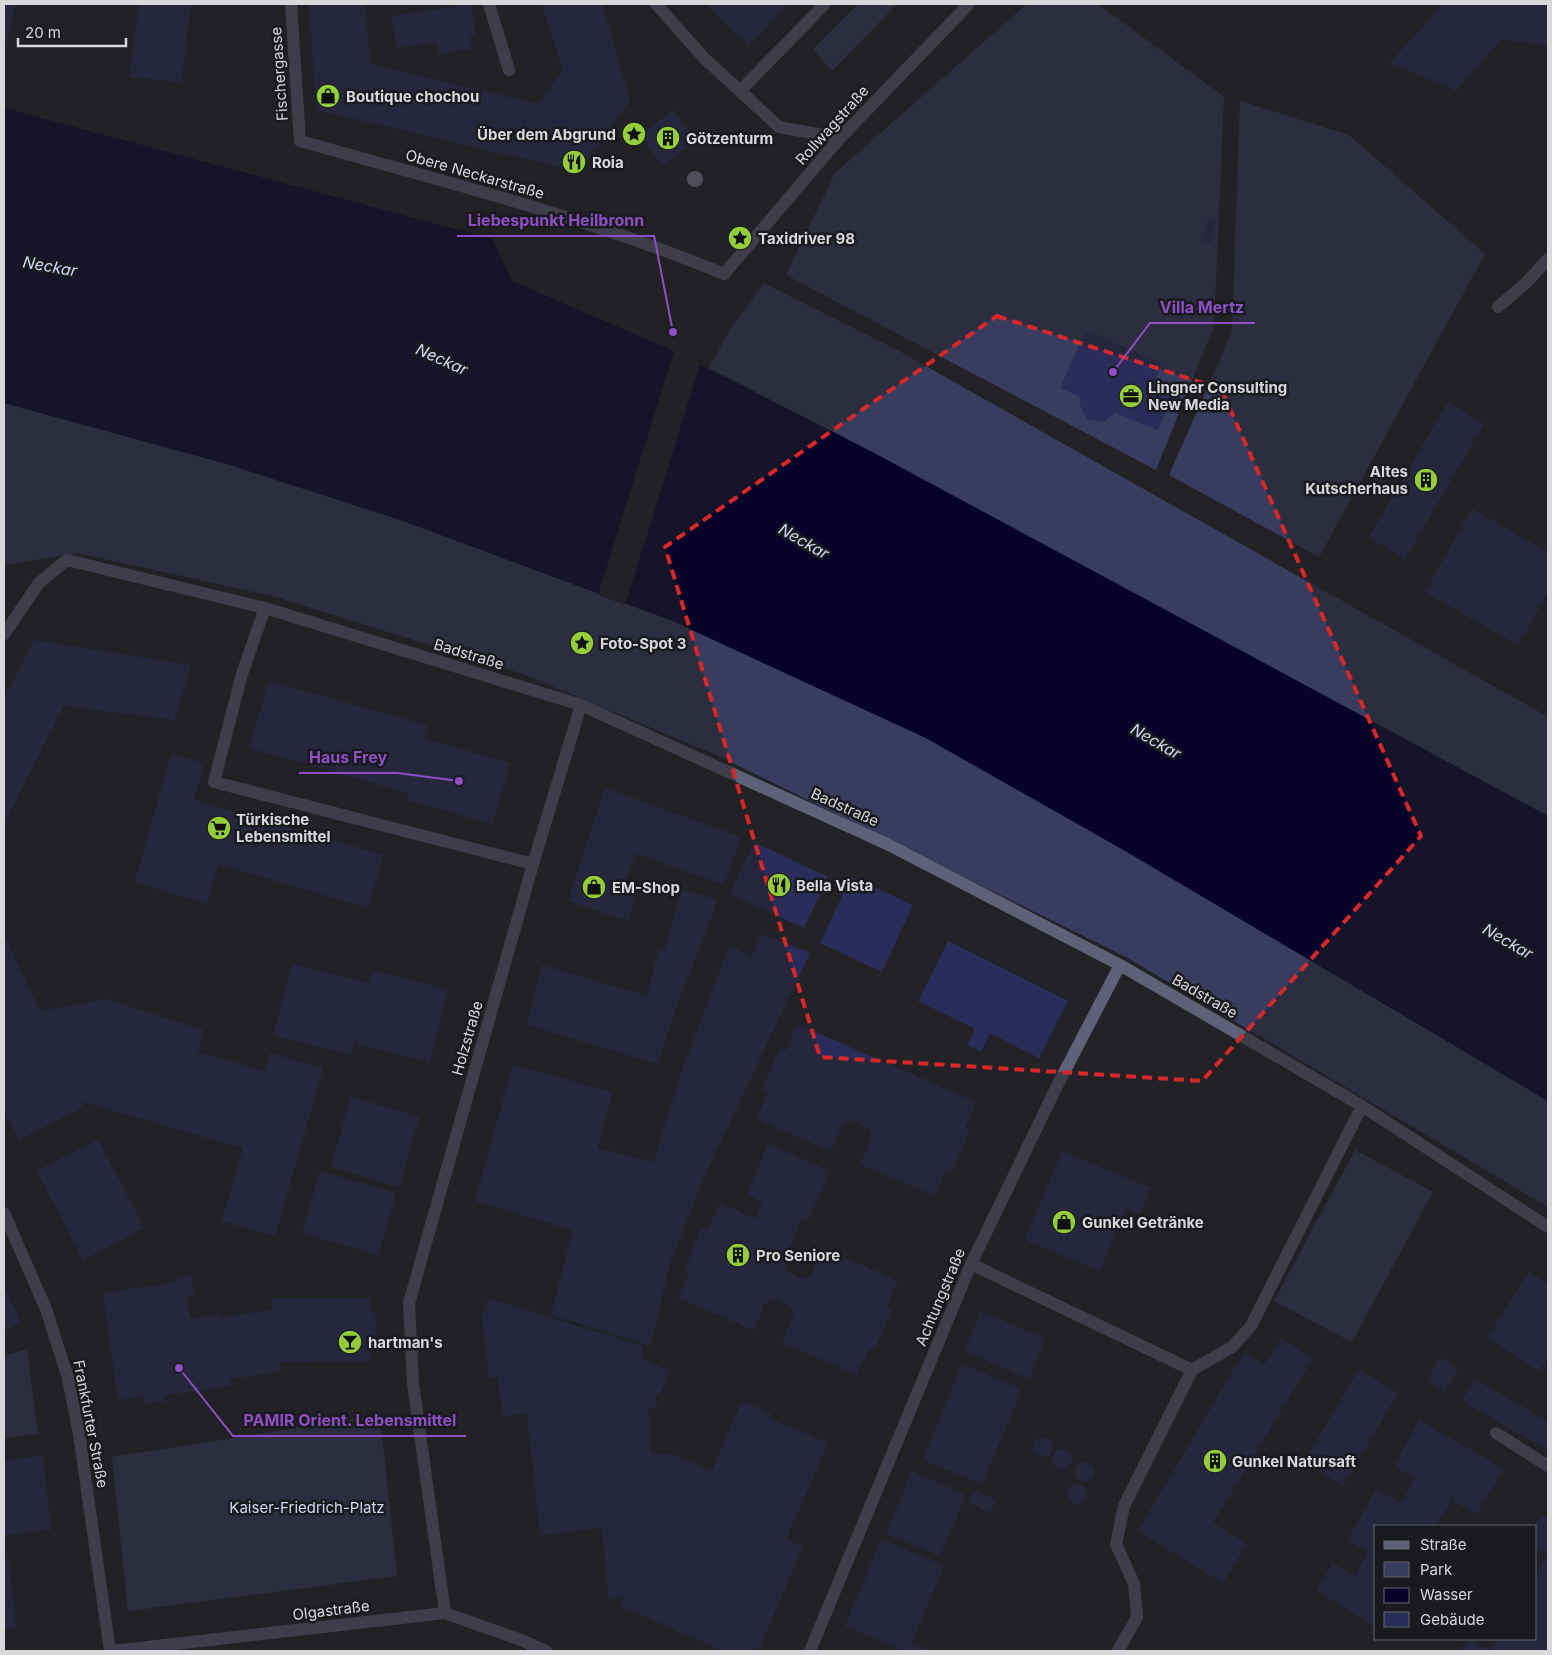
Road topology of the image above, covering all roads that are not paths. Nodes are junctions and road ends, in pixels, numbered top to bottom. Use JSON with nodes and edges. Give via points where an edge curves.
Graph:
{"nodes":[{"id":1,"x":291,"y":4,"type":"edge"},
{"id":2,"x":489,"y":4,"type":"edge"},
{"id":3,"x":656,"y":4,"type":"edge"},
{"id":4,"x":825,"y":4,"type":"edge"},
{"id":5,"x":969,"y":4,"type":"edge"},
{"id":6,"x":664,"y":9,"type":"edge"},
{"id":7,"x":509,"y":70,"type":"dead end"},
{"id":8,"x":740,"y":91,"type":"junction"},
{"id":9,"x":840,"y":138,"type":"junction"},
{"id":10,"x":300,"y":141,"type":"joint"},
{"id":11,"x":1548,"y":259,"type":"edge"},
{"id":12,"x":724,"y":274,"type":"joint"},
{"id":13,"x":1498,"y":306,"type":"dead end"},
{"id":14,"x":265,"y":608,"type":"junction"},
{"id":15,"x":4,"y":634,"type":"edge"},
{"id":16,"x":582,"y":705,"type":"junction"},
{"id":17,"x":533,"y":864,"type":"junction"},
{"id":18,"x":1120,"y":965,"type":"junction"},
{"id":19,"x":1362,"y":1106,"type":"junction"},
{"id":20,"x":4,"y":1213,"type":"edge"},
{"id":21,"x":1548,"y":1227,"type":"edge"},
{"id":22,"x":971,"y":1264,"type":"junction"},
{"id":23,"x":1192,"y":1370,"type":"junction"},
{"id":24,"x":1496,"y":1433,"type":"dead end"},
{"id":25,"x":1548,"y":1466,"type":"edge"},
{"id":26,"x":444,"y":1613,"type":"junction"},
{"id":27,"x":110,"y":1651,"type":"edge"},
{"id":28,"x":114,"y":1651,"type":"edge"},
{"id":29,"x":546,"y":1651,"type":"edge"},
{"id":30,"x":810,"y":1651,"type":"edge"},
{"id":31,"x":1118,"y":1651,"type":"edge"}],
"edges":[{"from":1,"to":10,"type":"street","name":"Fischergasse"},
{"from":2,"to":7,"type":"street"},
{"from":3,"to":6,"type":"street"},
{"from":4,"to":8,"type":"street"},
{"from":5,"to":9,"type":"street","name":"Rollwagstraße"},
{"from":6,"to":8,"type":"street","via":[[705,59]]},
{"from":8,"to":9,"type":"street","via":[[779,127]]},
{"from":9,"to":12,"type":"street","name":"Rollwagstraße"},
{"from":10,"to":12,"type":"street","name":"Obere Neckarstraße","via":[[511,201],[666,250]]},
{"from":11,"to":13,"type":"street"},
{"from":14,"to":15,"type":"street","name":"Badstraße","via":[[67,560],[39,583]]},
{"from":14,"to":16,"type":"street","name":"Badstraße"},
{"from":14,"to":17,"type":"street","via":[[242,674],[214,782]]},
{"from":16,"to":17,"type":"street","name":"Holzstraße"},
{"from":16,"to":18,"type":"street","name":"Badstraße","via":[[888,844]]},
{"from":17,"to":26,"type":"street","name":"Holzstraße","via":[[409,1303],[413,1384]]},
{"from":18,"to":19,"type":"street","name":"Badstraße"},
{"from":18,"to":22,"type":"street","name":"Achtungstraße"},
{"from":19,"to":21,"type":"street","name":"Badstraße"},
{"from":19,"to":23,"type":"street","via":[[1251,1326],[1232,1347]]},
{"from":20,"to":27,"type":"street","name":"Frankfurter Straße","via":[[46,1309],[68,1378]]},
{"from":22,"to":23,"type":"street"},
{"from":22,"to":30,"type":"street","name":"Achtungstraße"},
{"from":23,"to":31,"type":"street","via":[[1124,1506],[1116,1544],[1134,1584],[1137,1617]]},
{"from":24,"to":25,"type":"street"},
{"from":26,"to":28,"type":"street","name":"Olgastraße"},
{"from":26,"to":29,"type":"street","name":"Olgastraße"}]}
